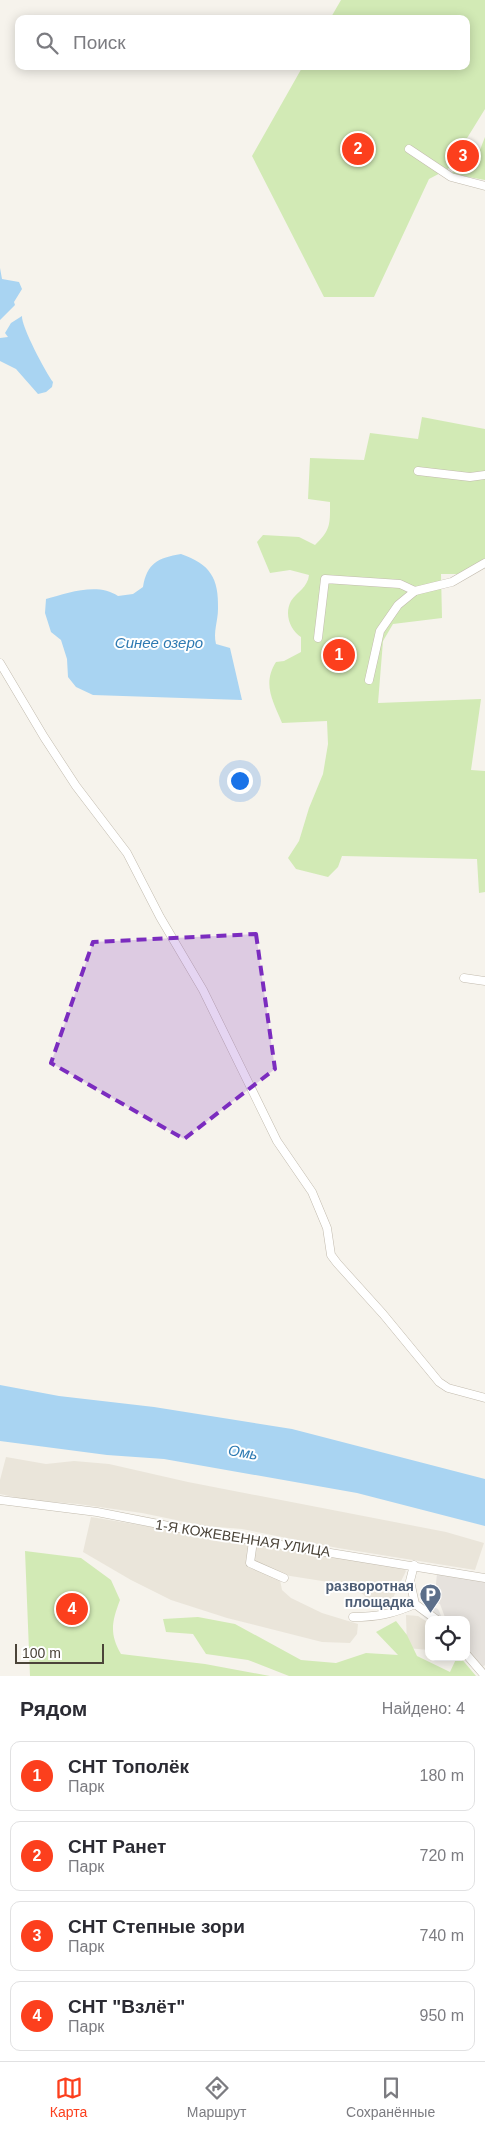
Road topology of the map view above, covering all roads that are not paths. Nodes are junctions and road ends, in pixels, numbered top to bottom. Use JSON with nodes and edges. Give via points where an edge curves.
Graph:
{"nodes":[{"id":1,"x":408,"y":149,"type":"dead end"},
{"id":2,"x":485,"y":186,"type":"edge"},
{"id":3,"x":418,"y":471,"type":"dead end"},
{"id":4,"x":485,"y":475,"type":"edge"},
{"id":5,"x":485,"y":562,"type":"edge"},
{"id":6,"x":415,"y":591,"type":"junction"},
{"id":7,"x":318,"y":638,"type":"dead end"},
{"id":8,"x":0,"y":663,"type":"edge"},
{"id":9,"x":370,"y":680,"type":"dead end"},
{"id":10,"x":464,"y":978,"type":"dead end"},
{"id":11,"x":485,"y":982,"type":"edge"},
{"id":12,"x":485,"y":1398,"type":"edge"},
{"id":13,"x":0,"y":1500,"type":"edge"},
{"id":14,"x":253,"y":1541,"type":"junction"},
{"id":15,"x":414,"y":1565,"type":"junction"},
{"id":16,"x":284,"y":1578,"type":"dead end"},
{"id":17,"x":485,"y":1578,"type":"edge"},
{"id":18,"x":415,"y":1604,"type":"junction"},
{"id":19,"x":432,"y":1616,"type":"edge"},
{"id":20,"x":352,"y":1617,"type":"dead end"},
{"id":21,"x":470,"y":1659,"type":"edge"},
{"id":22,"x":485,"y":1676,"type":"edge"}],
"edges":[{"from":1,"to":2,"type":"street","via":[[451,177]]},
{"from":3,"to":4,"type":"street"},
{"from":5,"to":6,"type":"street","via":[[452,582]]},
{"from":6,"to":7,"type":"street","via":[[400,584],[325,579]]},
{"from":6,"to":9,"type":"street","via":[[398,605],[380,631]]},
{"from":8,"to":12,"type":"street","via":[[76,786],[127,853],[203,990],[277,1141],[312,1192],[327,1228],[331,1255],[439,1382],[448,1388]]},
{"from":10,"to":11,"type":"street"},
{"from":13,"to":14,"type":"street","name":"1-Я КОЖЕВЕННАЯ УЛИЦА","via":[[97,1512]]},
{"from":14,"to":15,"type":"street","name":"1-Я КОЖЕВЕННАЯ УЛИЦА"},
{"from":14,"to":16,"type":"street","via":[[250,1563]]},
{"from":15,"to":17,"type":"street","name":"1-Я КОЖЕВЕННАЯ УЛИЦА"},
{"from":15,"to":18,"type":"street","via":[[410,1581]]},
{"from":18,"to":19,"type":"street"},
{"from":18,"to":20,"type":"street","via":[[394,1614]]},
{"from":21,"to":22,"type":"street"}]}
